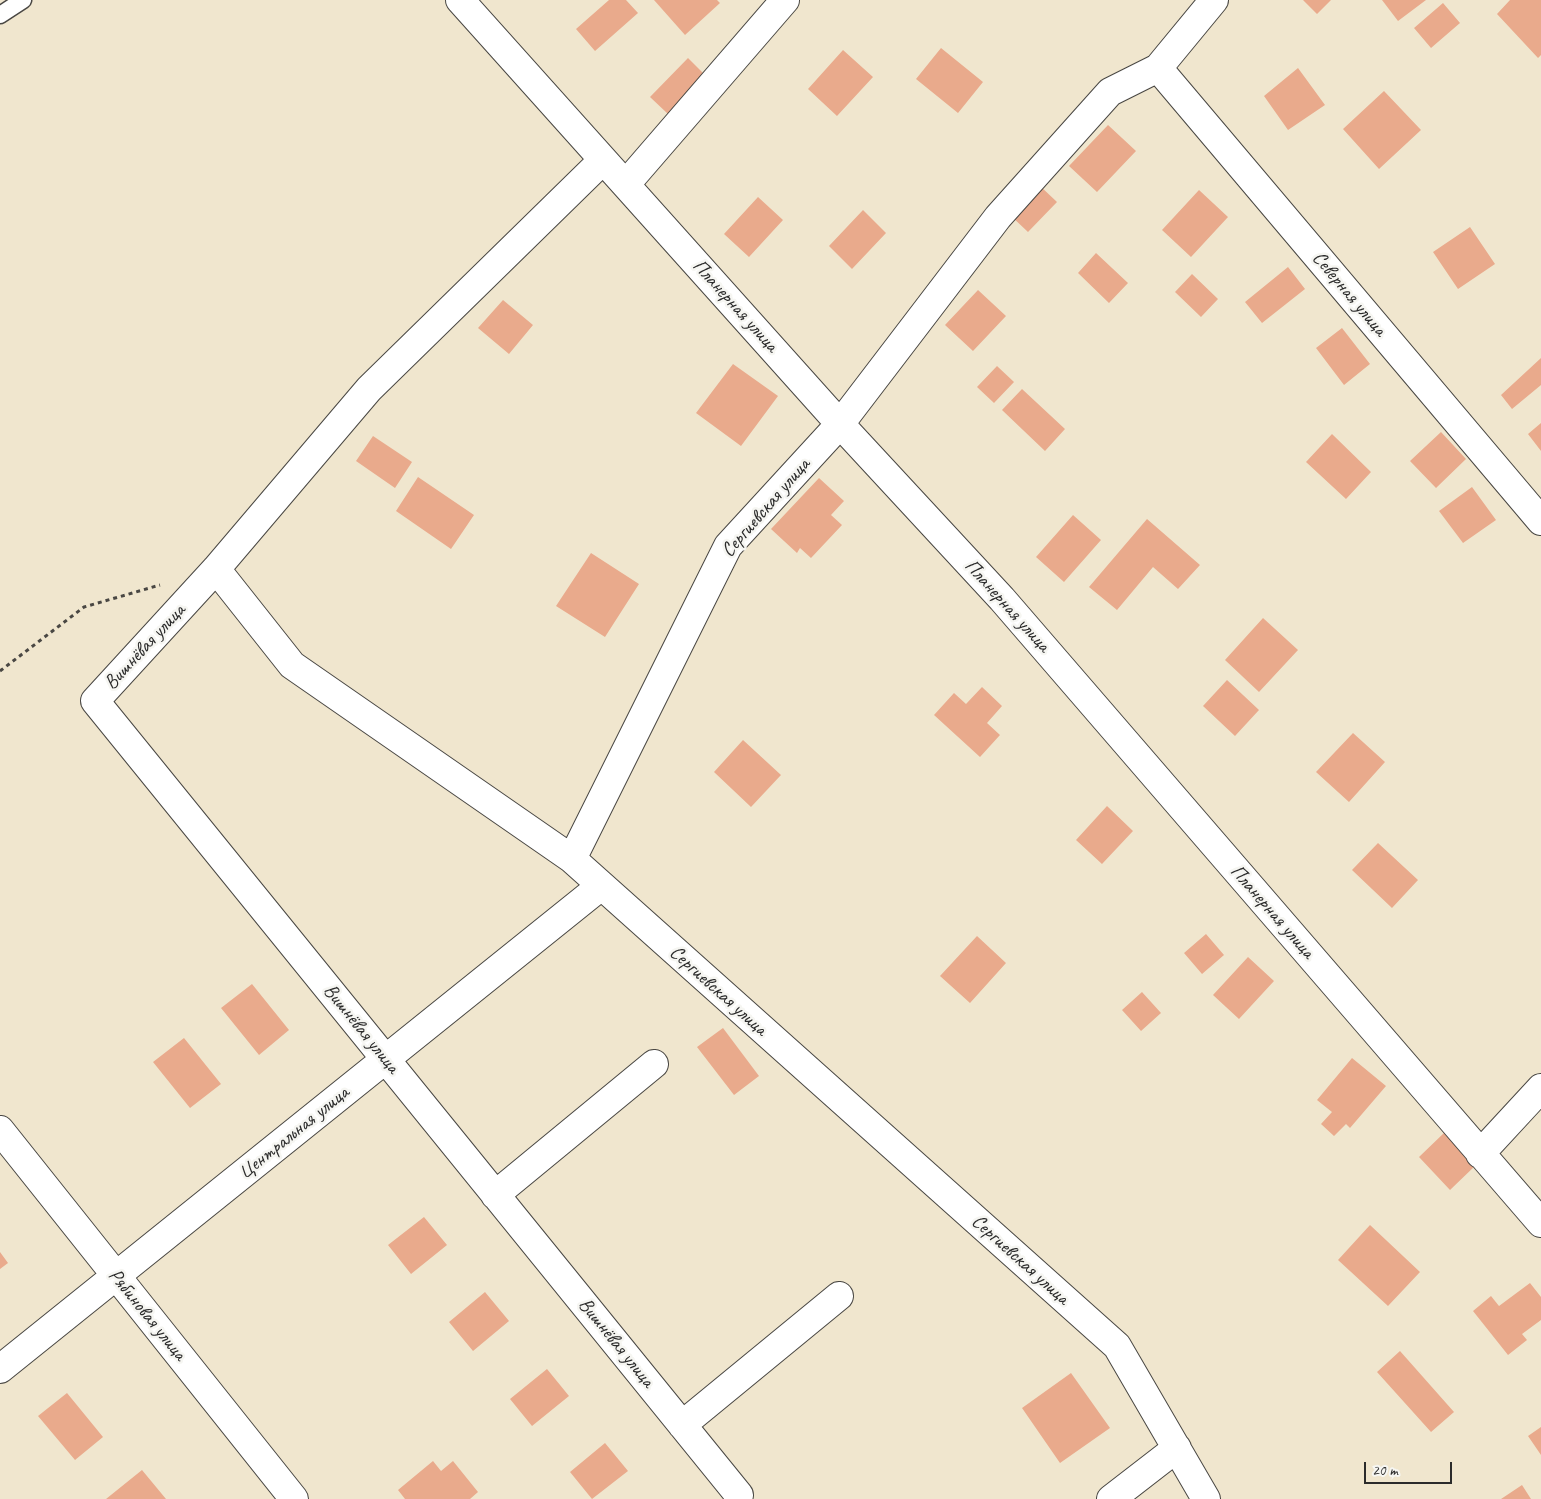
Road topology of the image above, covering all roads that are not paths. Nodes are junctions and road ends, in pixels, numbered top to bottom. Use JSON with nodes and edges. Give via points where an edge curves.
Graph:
{"nodes":[{"id":1,"x":23,"y":0,"type":"edge"},
{"id":2,"x":460,"y":0,"type":"edge"},
{"id":3,"x":785,"y":0,"type":"edge"},
{"id":4,"x":1214,"y":0,"type":"edge"},
{"id":5,"x":0,"y":15,"type":"edge"},
{"id":6,"x":1158,"y":68,"type":"junction"},
{"id":7,"x":603,"y":160,"type":"junction"},
{"id":8,"x":626,"y":184,"type":"junction"},
{"id":9,"x":840,"y":424,"type":"junction"},
{"id":10,"x":1541,"y":520,"type":"edge"},
{"id":11,"x":216,"y":569,"type":"junction"},
{"id":12,"x":572,"y":859,"type":"junction"},
{"id":13,"x":594,"y":892,"type":"junction"},
{"id":14,"x":386,"y":1059,"type":"junction"},
{"id":15,"x":654,"y":1064,"type":"dead end"},
{"id":16,"x":1541,"y":1088,"type":"edge"},
{"id":17,"x":0,"y":1130,"type":"edge"},
{"id":18,"x":1480,"y":1154,"type":"junction"},
{"id":19,"x":495,"y":1194,"type":"junction"},
{"id":20,"x":1541,"y":1222,"type":"edge"},
{"id":21,"x":116,"y":1276,"type":"junction"},
{"id":22,"x":839,"y":1296,"type":"dead end"},
{"id":23,"x":0,"y":1369,"type":"edge"},
{"id":24,"x":682,"y":1425,"type":"junction"},
{"id":25,"x":1177,"y":1448,"type":"junction"},
{"id":26,"x":739,"y":1495,"type":"dead end"},
{"id":27,"x":294,"y":1499,"type":"edge"},
{"id":28,"x":1111,"y":1499,"type":"edge"},
{"id":29,"x":1206,"y":1499,"type":"edge"}],
"edges":[{"from":1,"to":5,"type":"lane"},
{"from":2,"to":7,"type":"street","name":"Планерная улица"},
{"from":3,"to":8,"type":"street"},
{"from":4,"to":6,"type":"street"},
{"from":6,"to":9,"type":"street","name":"Сергиевская улица","via":[[1110,92],[998,217]]},
{"from":6,"to":10,"type":"street","name":"Северная улица"},
{"from":7,"to":8,"type":"street","name":"Планерная улица"},
{"from":7,"to":11,"type":"street","via":[[368,390]]},
{"from":8,"to":9,"type":"street","name":"Планерная улица"},
{"from":9,"to":12,"type":"street","name":"Сергиевская улица","via":[[728,546]]},
{"from":9,"to":18,"type":"street","name":"Планерная улица","via":[[1008,606]]},
{"from":11,"to":12,"type":"street","via":[[292,665]]},
{"from":11,"to":14,"type":"street","name":"Вишнёвая улица","via":[[95,701]]},
{"from":12,"to":13,"type":"street","name":"Сергиевская улица"},
{"from":13,"to":14,"type":"street","name":"Центральная улица"},
{"from":13,"to":25,"type":"street","name":"Сергиевская улица","via":[[1117,1346]]},
{"from":14,"to":19,"type":"street","name":"Вишнёвая улица"},
{"from":14,"to":21,"type":"street","name":"Центральная улица"},
{"from":15,"to":19,"type":"street"},
{"from":16,"to":18,"type":"street"},
{"from":17,"to":21,"type":"street","name":"Рябиновая улица"},
{"from":18,"to":20,"type":"street","name":"Планерная улица"},
{"from":19,"to":24,"type":"street","name":"Вишнёвая улица"},
{"from":21,"to":23,"type":"street","name":"Центральная улица"},
{"from":21,"to":27,"type":"street","name":"Рябиновая улица"},
{"from":22,"to":24,"type":"street"},
{"from":24,"to":26,"type":"street","name":"Вишнёвая улица"},
{"from":25,"to":28,"type":"street"},
{"from":25,"to":29,"type":"street","name":"Сергиевская улица"}]}
